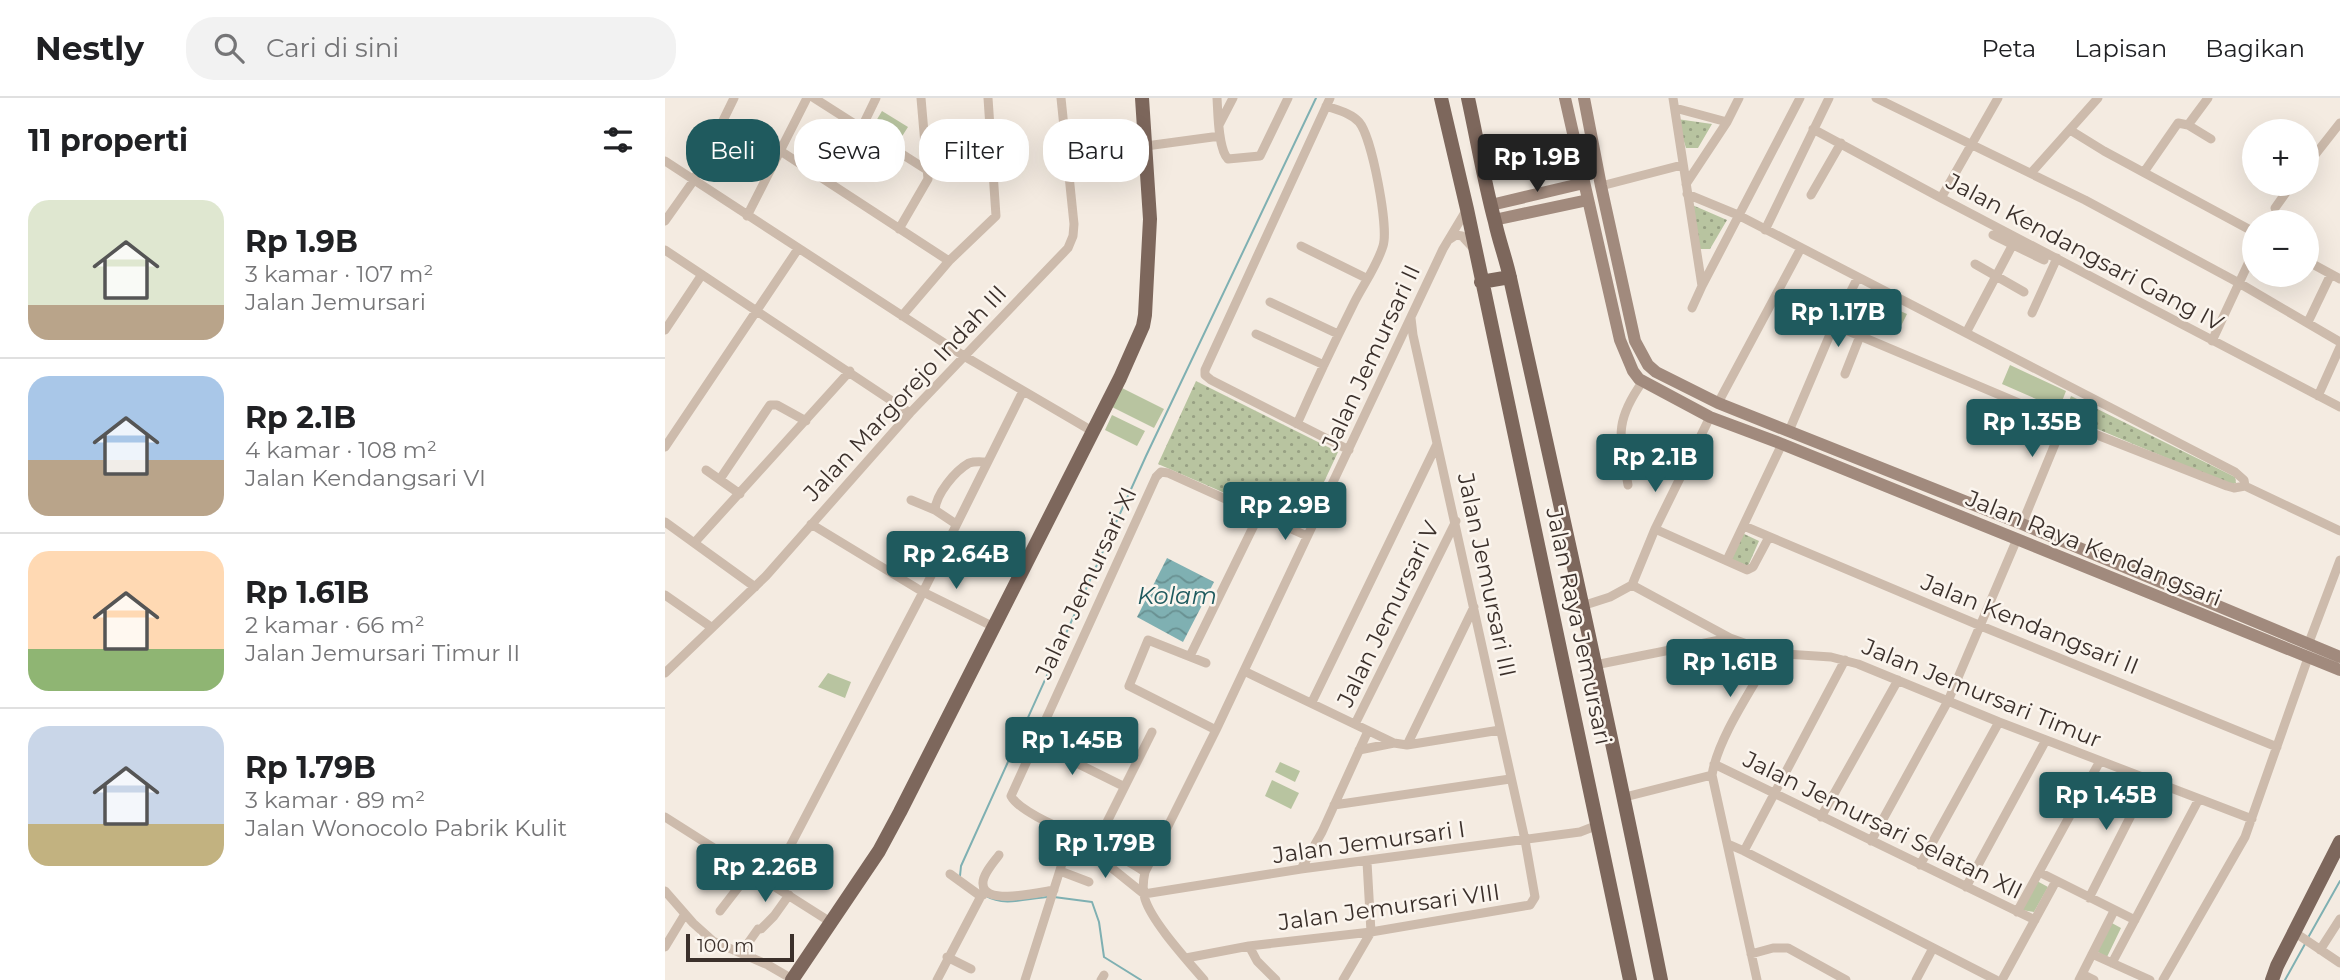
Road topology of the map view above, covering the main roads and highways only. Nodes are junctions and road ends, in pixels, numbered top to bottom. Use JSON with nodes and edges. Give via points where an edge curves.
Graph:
{"nodes":[{"id":1,"x":1142,"y":98,"type":"edge"},
{"id":2,"x":1441,"y":98,"type":"edge"},
{"id":3,"x":1468,"y":98,"type":"edge"},
{"id":4,"x":1565,"y":98,"type":"edge"},
{"id":5,"x":1584,"y":98,"type":"edge"},
{"id":6,"x":1584,"y":183,"type":"junction"},
{"id":7,"x":1587,"y":200,"type":"junction"},
{"id":8,"x":1491,"y":205,"type":"junction"},
{"id":9,"x":1494,"y":220,"type":"junction"},
{"id":10,"x":1619,"y":267,"type":"junction"},
{"id":11,"x":1603,"y":269,"type":"junction"},
{"id":12,"x":1510,"y":277,"type":"junction"},
{"id":13,"x":1481,"y":282,"type":"junction"},
{"id":14,"x":1696,"y":393,"type":"junction"},
{"id":15,"x":1690,"y":408,"type":"junction"},
{"id":16,"x":1879,"y":467,"type":"junction"},
{"id":17,"x":1874,"y":481,"type":"junction"},
{"id":18,"x":2164,"y":584,"type":"junction"},
{"id":19,"x":2158,"y":597,"type":"junction"},
{"id":20,"x":2308,"y":651,"type":"junction"},
{"id":21,"x":2340,"y":657,"type":"edge"},
{"id":22,"x":2340,"y":670,"type":"edge"},
{"id":23,"x":2340,"y":842,"type":"edge"},
{"id":24,"x":2340,"y":862,"type":"edge"},
{"id":25,"x":2302,"y":938,"type":"junction"},
{"id":26,"x":2273,"y":976,"type":"edge"},
{"id":27,"x":792,"y":979,"type":"edge"},
{"id":28,"x":1630,"y":980,"type":"edge"},
{"id":29,"x":1661,"y":980,"type":"edge"}],
"edges":[{"from":1,"to":27,"type":"main road","via":[[1150,219],[1143,326],[900,813]]},
{"from":2,"to":13,"type":"main road","name":"Jalan Raya Jemursari"},
{"from":3,"to":8,"type":"main road","name":"Jalan Raya Jemursari"},
{"from":4,"to":6,"type":"main road","name":"Jalan Raya Kendangsari"},
{"from":5,"to":10,"type":"main road","name":"Jalan Raya Kendangsari"},
{"from":6,"to":7,"type":"main road","name":"Jalan Raya Kendangsari"},
{"from":6,"to":8,"type":"main road"},
{"from":7,"to":9,"type":"main road"},
{"from":7,"to":11,"type":"main road","name":"Jalan Raya Kendangsari"},
{"from":8,"to":9,"type":"main road","name":"Jalan Raya Jemursari"},
{"from":9,"to":12,"type":"main road","name":"Jalan Raya Jemursari"},
{"from":10,"to":11,"type":"main road"},
{"from":10,"to":14,"type":"main road","name":"Jalan Raya Kendangsari","via":[[1635,341],[1648,365]]},
{"from":11,"to":15,"type":"main road","name":"Jalan Raya Kendangsari","via":[[1620,340],[1633,371]]},
{"from":12,"to":13,"type":"main road"},
{"from":12,"to":29,"type":"main road","name":"Jalan Raya Jemursari"},
{"from":13,"to":28,"type":"main road","name":"Jalan Raya Jemursari"},
{"from":14,"to":15,"type":"main road"},
{"from":14,"to":16,"type":"main road","name":"Jalan Raya Kendangsari"},
{"from":15,"to":17,"type":"main road","name":"Jalan Raya Kendangsari"},
{"from":16,"to":17,"type":"main road"},
{"from":16,"to":18,"type":"main road","name":"Jalan Raya Kendangsari"},
{"from":17,"to":19,"type":"main road","name":"Jalan Raya Kendangsari"},
{"from":18,"to":19,"type":"main road"},
{"from":18,"to":20,"type":"main road","name":"Jalan Raya Kendangsari"},
{"from":19,"to":20,"type":"main road","name":"Jalan Raya Kendangsari"},
{"from":20,"to":21,"type":"main road","name":"Jalan Raya Kendangsari"},
{"from":20,"to":22,"type":"main road","name":"Jalan Raya Kendangsari"},
{"from":23,"to":25,"type":"main road"},
{"from":24,"to":25,"type":"main road"},
{"from":25,"to":26,"type":"main road"}]}
